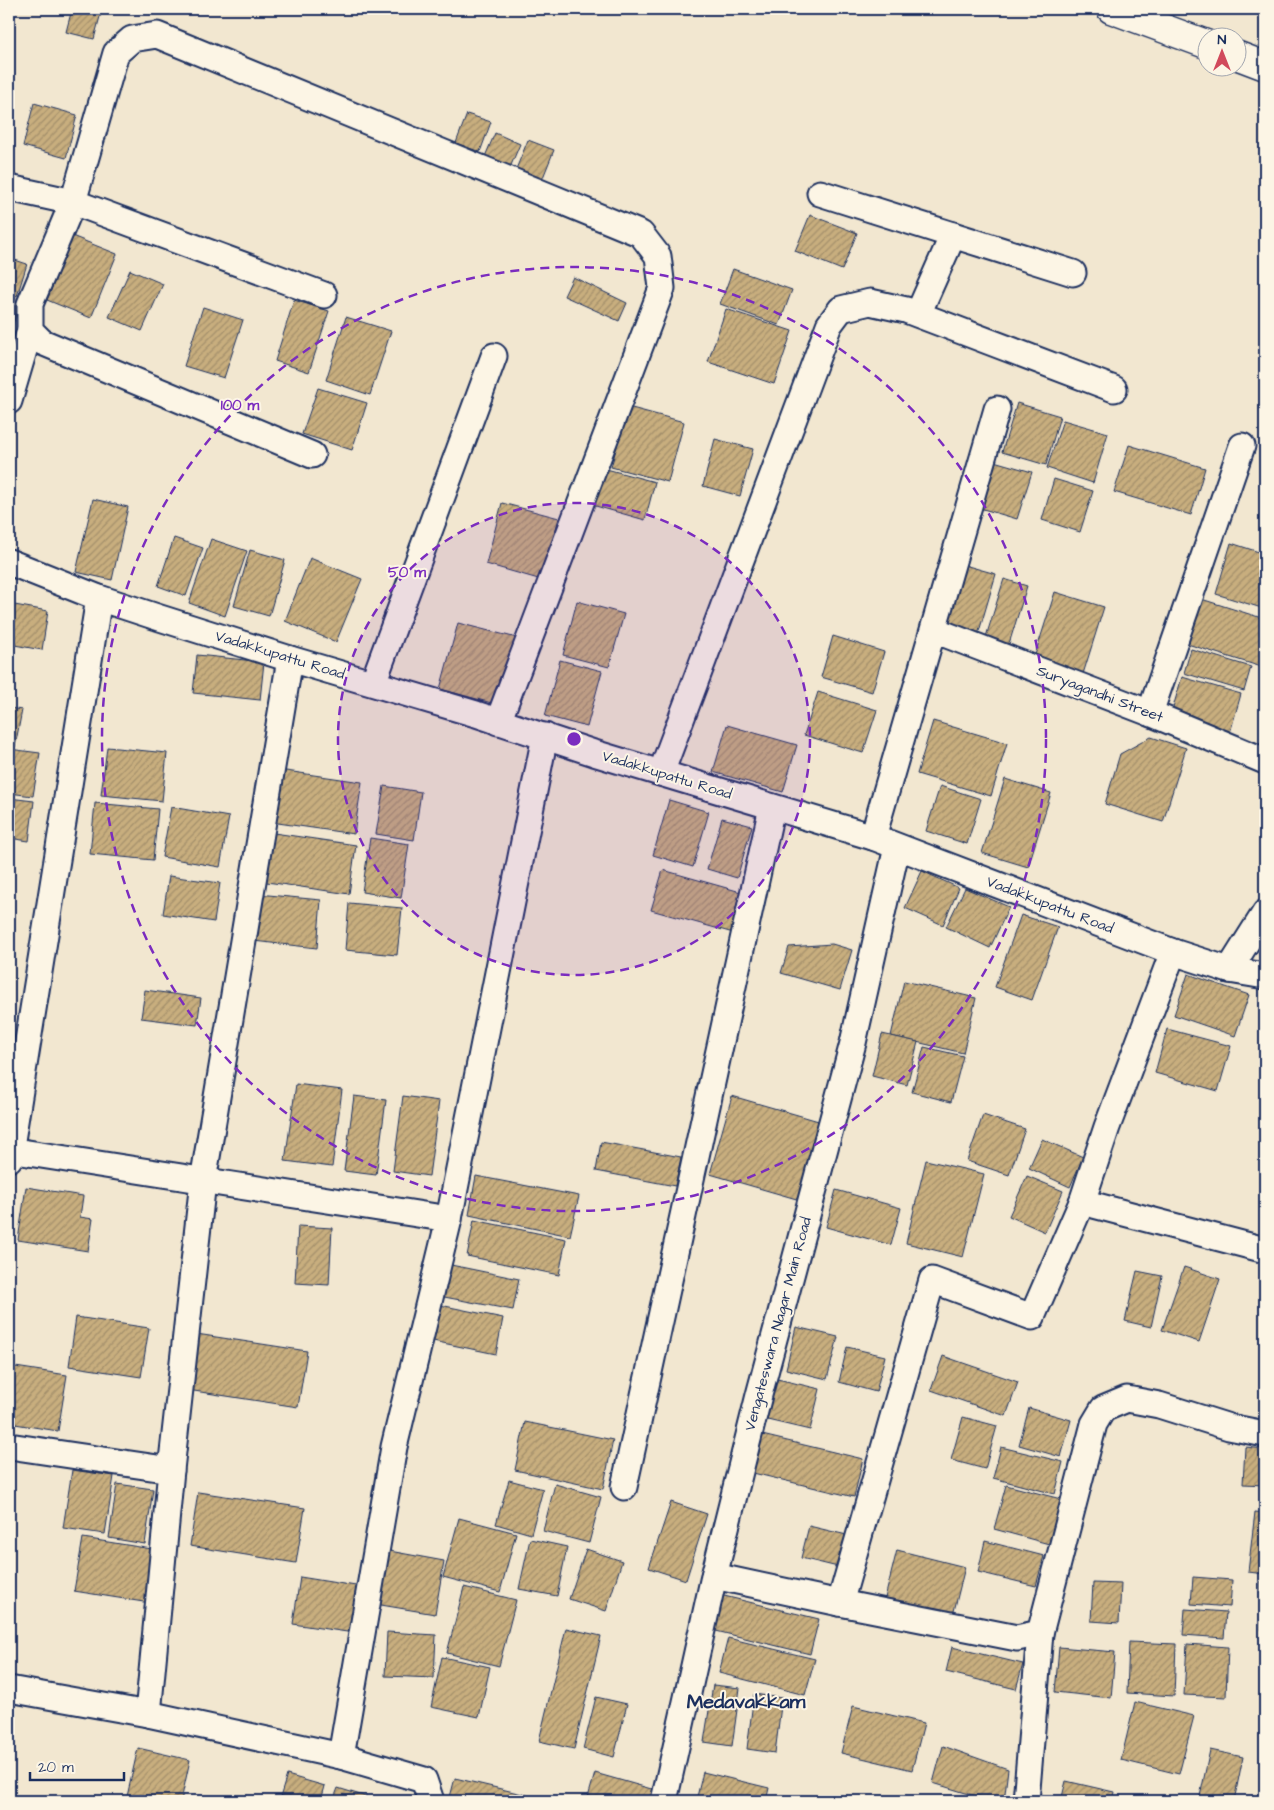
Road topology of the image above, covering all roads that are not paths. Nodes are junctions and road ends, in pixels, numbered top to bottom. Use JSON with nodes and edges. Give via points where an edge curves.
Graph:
{"nodes":[{"id":1,"x":1111,"y":9,"type":"edge"},
{"id":2,"x":1148,"y":16,"type":"edge"},
{"id":3,"x":1196,"y":39,"type":"edge"},
{"id":4,"x":1246,"y":59,"type":"edge"},
{"id":5,"x":1265,"y":66,"type":"edge"},
{"id":6,"x":9,"y":188,"type":"edge"},
{"id":7,"x":820,"y":193,"type":"dead end"},
{"id":8,"x":73,"y":202,"type":"junction"},
{"id":9,"x":954,"y":235,"type":"junction"},
{"id":10,"x":1073,"y":273,"type":"dead end"},
{"id":11,"x":324,"y":295,"type":"dead end"},
{"id":12,"x":918,"y":314,"type":"junction"},
{"id":13,"x":30,"y":330,"type":"junction"},
{"id":14,"x":494,"y":356,"type":"dead end"},
{"id":15,"x":1114,"y":389,"type":"dead end"},
{"id":16,"x":9,"y":401,"type":"edge"},
{"id":17,"x":998,"y":409,"type":"dead end"},
{"id":18,"x":1242,"y":446,"type":"dead end"},
{"id":19,"x":312,"y":455,"type":"dead end"},
{"id":20,"x":9,"y":562,"type":"edge"},
{"id":21,"x":99,"y":598,"type":"junction"},
{"id":22,"x":934,"y":630,"type":"junction"},
{"id":23,"x":290,"y":659,"type":"junction"},
{"id":24,"x":373,"y":683,"type":"junction"},
{"id":25,"x":1150,"y":713,"type":"junction"},
{"id":26,"x":498,"y":722,"type":"junction"},
{"id":27,"x":545,"y":736,"type":"junction"},
{"id":28,"x":1265,"y":761,"type":"edge"},
{"id":29,"x":661,"y":773,"type":"junction"},
{"id":30,"x":772,"y":807,"type":"junction"},
{"id":31,"x":873,"y":837,"type":"junction"},
{"id":32,"x":897,"y":847,"type":"junction"},
{"id":33,"x":1265,"y":913,"type":"edge"},
{"id":34,"x":1173,"y":952,"type":"junction"},
{"id":35,"x":1229,"y":970,"type":"junction"},
{"id":36,"x":1265,"y":976,"type":"edge"},
{"id":37,"x":9,"y":1153,"type":"edge"},
{"id":38,"x":203,"y":1181,"type":"junction"},
{"id":39,"x":1082,"y":1202,"type":"junction"},
{"id":40,"x":449,"y":1218,"type":"junction"},
{"id":41,"x":1265,"y":1250,"type":"edge"},
{"id":42,"x":1265,"y":1434,"type":"edge"},
{"id":43,"x":9,"y":1446,"type":"edge"},
{"id":44,"x":171,"y":1470,"type":"junction"},
{"id":45,"x":624,"y":1487,"type":"dead end"},
{"id":46,"x":714,"y":1576,"type":"junction"},
{"id":47,"x":840,"y":1603,"type":"junction"},
{"id":48,"x":1040,"y":1633,"type":"junction"},
{"id":49,"x":9,"y":1689,"type":"edge"},
{"id":50,"x":148,"y":1714,"type":"junction"},
{"id":51,"x":341,"y":1756,"type":"junction"},
{"id":52,"x":432,"y":1801,"type":"edge"},
{"id":53,"x":664,"y":1801,"type":"edge"},
{"id":54,"x":1026,"y":1801,"type":"edge"}],
"edges":[{"from":1,"to":2,"type":"street"},
{"from":2,"to":3,"type":"street"},
{"from":4,"to":5,"type":"street"},
{"from":6,"to":8,"type":"street"},
{"from":7,"to":9,"type":"street"},
{"from":8,"to":11,"type":"street"},
{"from":8,"to":13,"type":"street","via":[[30,304]]},
{"from":8,"to":26,"type":"street","via":[[116,53],[132,39],[157,35],[641,234],[658,256],[662,288]]},
{"from":9,"to":10,"type":"street"},
{"from":9,"to":12,"type":"street"},
{"from":12,"to":15,"type":"street"},
{"from":12,"to":29,"type":"street","via":[[870,302],[841,309],[829,325]]},
{"from":13,"to":16,"type":"street"},
{"from":13,"to":19,"type":"street","via":[[42,342]]},
{"from":14,"to":24,"type":"street"},
{"from":17,"to":22,"type":"street"},
{"from":18,"to":25,"type":"street"},
{"from":20,"to":21,"type":"street","name":"Vadakkupattu Road"},
{"from":21,"to":23,"type":"street","name":"Vadakkupattu Road"},
{"from":21,"to":37,"type":"street"},
{"from":22,"to":25,"type":"street","name":"Suryagandhi Street"},
{"from":22,"to":31,"type":"street"},
{"from":23,"to":24,"type":"street","name":"Vadakkupattu Road"},
{"from":23,"to":38,"type":"street"},
{"from":24,"to":26,"type":"street","name":"Vadakkupattu Road"},
{"from":25,"to":28,"type":"street","name":"Suryagandhi Street"},
{"from":26,"to":27,"type":"street","name":"Vadakkupattu Road"},
{"from":27,"to":29,"type":"street","name":"Vadakkupattu Road"},
{"from":27,"to":40,"type":"street"},
{"from":29,"to":30,"type":"street","name":"Vadakkupattu Road"},
{"from":30,"to":31,"type":"street","name":"Vadakkupattu Road"},
{"from":30,"to":45,"type":"street"},
{"from":31,"to":32,"type":"street","name":"Vadakkupattu Road"},
{"from":32,"to":34,"type":"street","name":"Vadakkupattu Road"},
{"from":32,"to":46,"type":"street","name":"Vengateswara Nagar Main Road","via":[[853,1043],[761,1385]]},
{"from":33,"to":35,"type":"street"},
{"from":34,"to":35,"type":"street","name":"Vadakkupattu Road"},
{"from":34,"to":39,"type":"street"},
{"from":35,"to":36,"type":"street","name":"Vadakkupattu Road"},
{"from":37,"to":38,"type":"street"},
{"from":38,"to":40,"type":"street"},
{"from":38,"to":44,"type":"street"},
{"from":39,"to":41,"type":"street"},
{"from":39,"to":47,"type":"street","via":[[1032,1317],[932,1280]]},
{"from":40,"to":51,"type":"street","via":[[394,1447]]},
{"from":42,"to":48,"type":"street","via":[[1126,1399],[1103,1408],[1094,1424]]},
{"from":43,"to":44,"type":"street"},
{"from":44,"to":50,"type":"street"},
{"from":46,"to":47,"type":"street"},
{"from":46,"to":53,"type":"street","name":"Vengateswara Nagar Main Road"},
{"from":47,"to":48,"type":"street","via":[[1017,1638]]},
{"from":48,"to":54,"type":"street"},
{"from":49,"to":50,"type":"street"},
{"from":50,"to":51,"type":"street"},
{"from":51,"to":52,"type":"street","via":[[424,1780]]}]}
